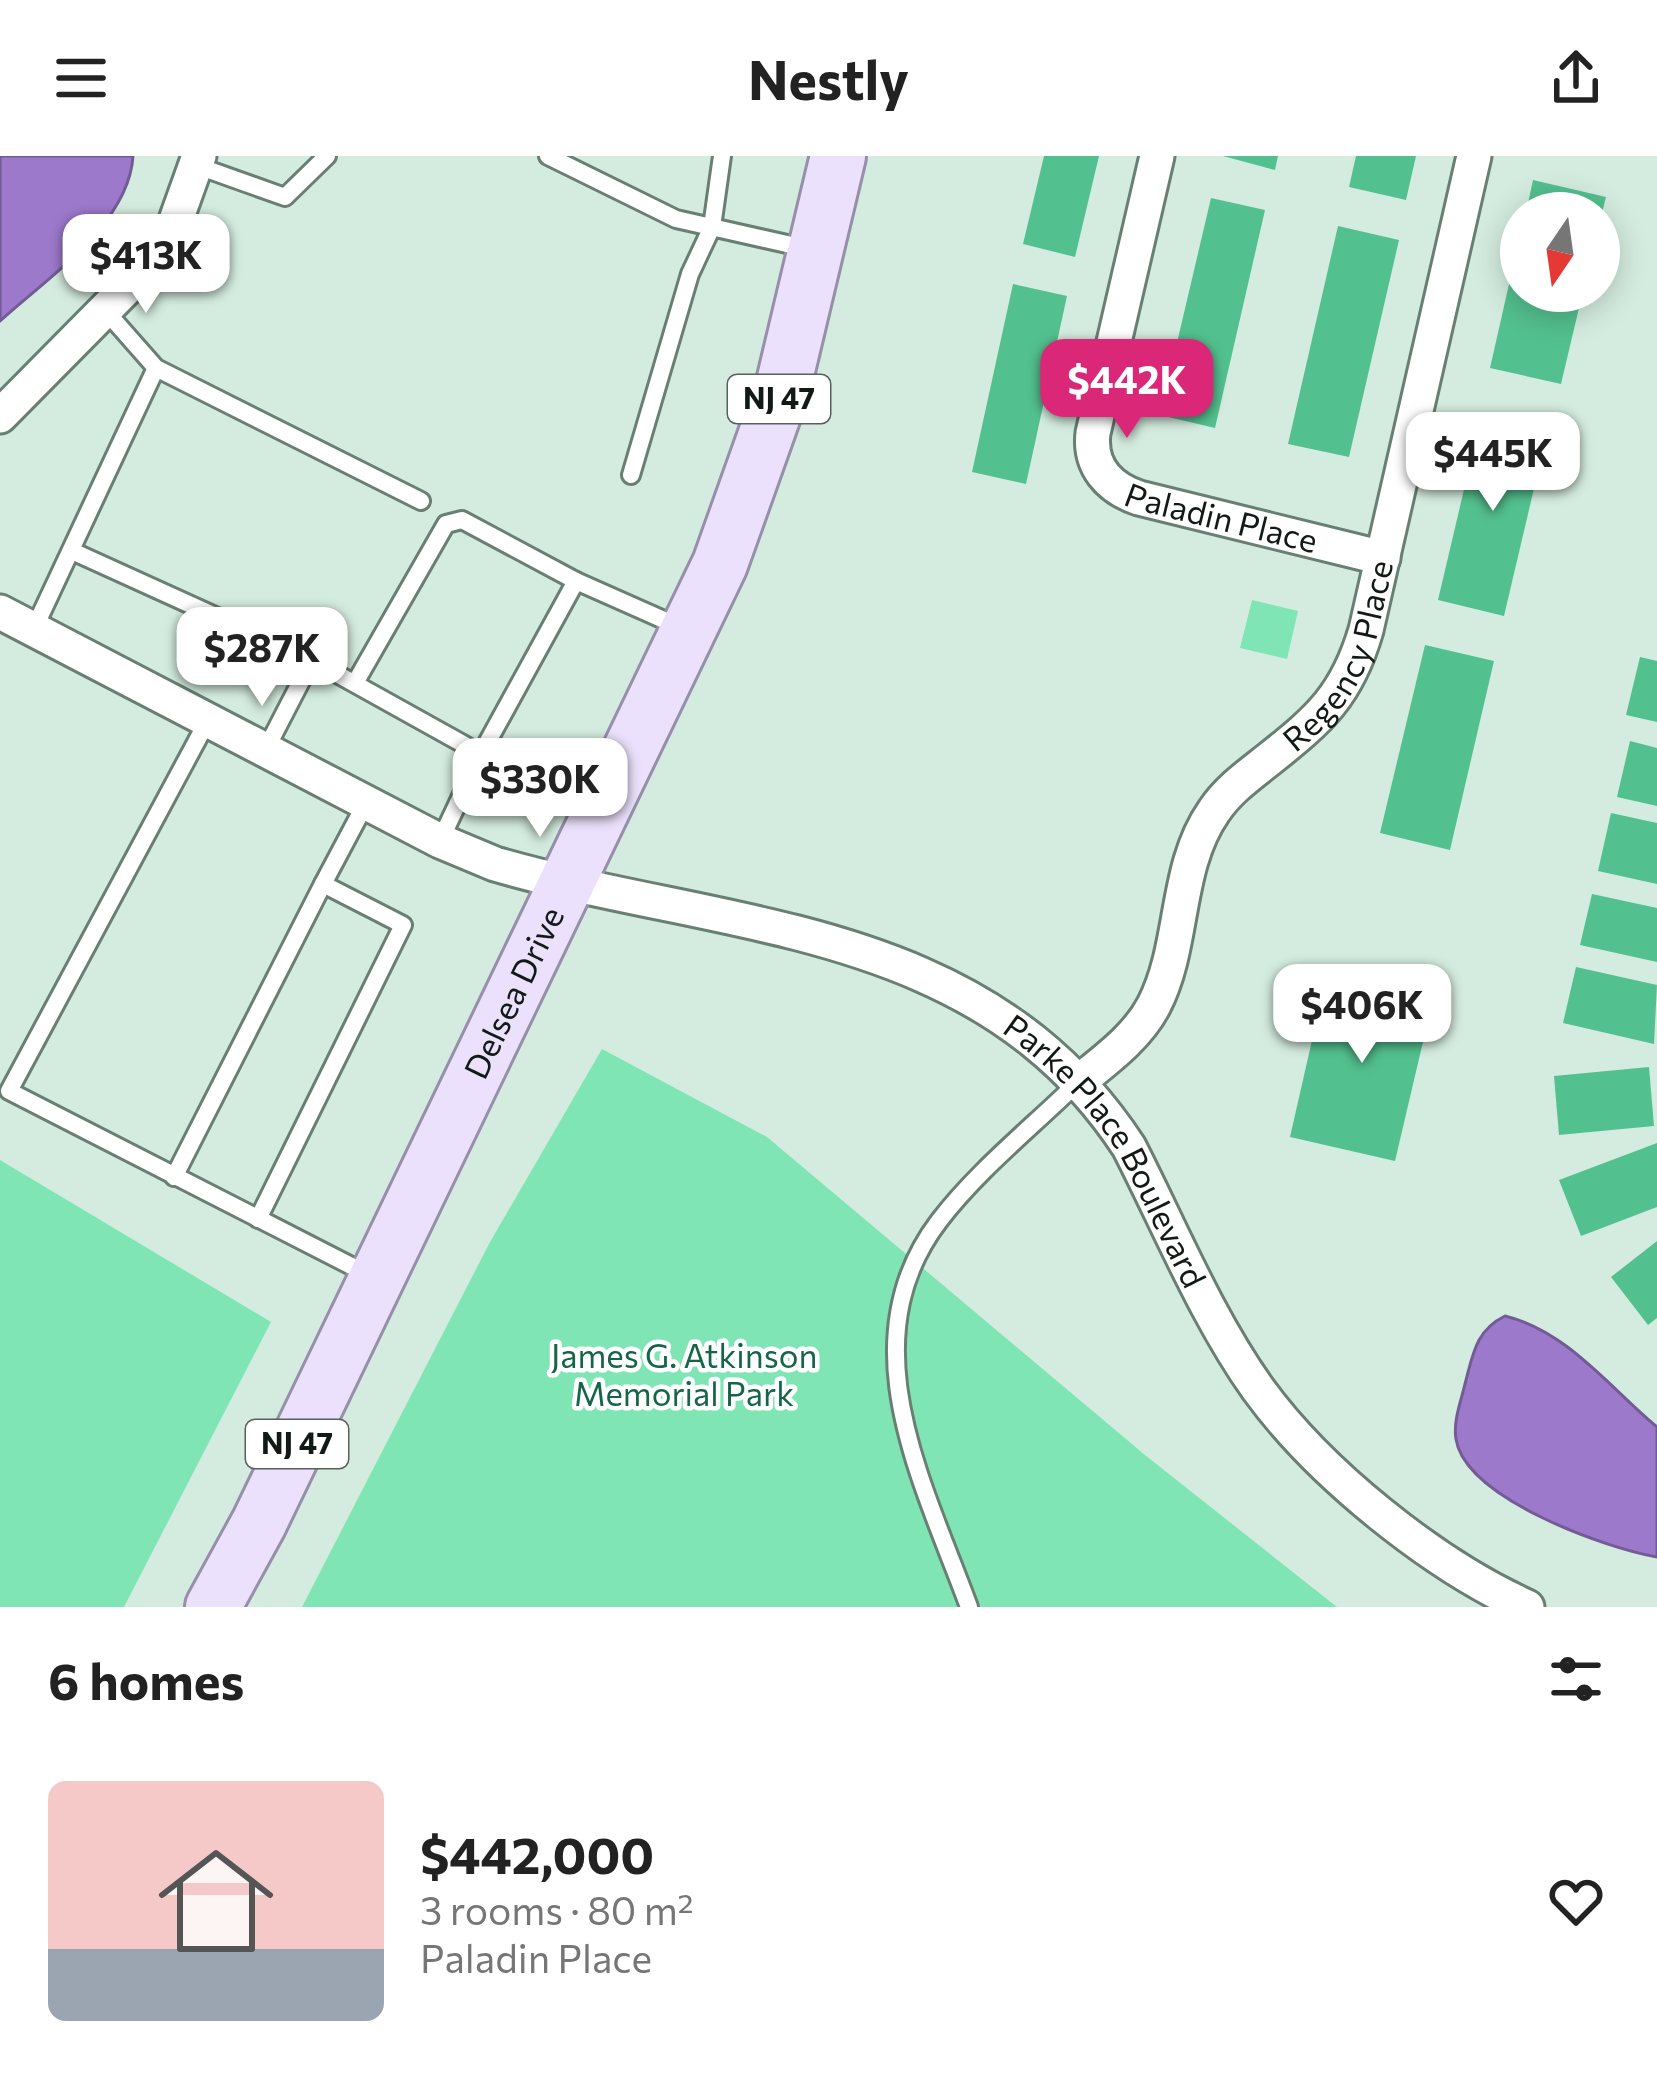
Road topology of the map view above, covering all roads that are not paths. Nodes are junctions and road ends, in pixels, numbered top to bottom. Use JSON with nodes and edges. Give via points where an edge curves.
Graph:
{"nodes":[{"id":1,"x":327,"y":156,"type":"edge"},
{"id":2,"x":548,"y":156,"type":"edge"},
{"id":3,"x":722,"y":156,"type":"edge"},
{"id":4,"x":838,"y":156,"type":"edge"},
{"id":5,"x":1157,"y":156,"type":"edge"},
{"id":6,"x":1474,"y":156,"type":"edge"},
{"id":7,"x":197,"y":161,"type":"edge"},
{"id":8,"x":712,"y":227,"type":"junction"},
{"id":9,"x":816,"y":251,"type":"junction"},
{"id":10,"x":104,"y":309,"type":"junction"},
{"id":11,"x":156,"y":368,"type":"junction"},
{"id":12,"x":0,"y":416,"type":"edge"},
{"id":13,"x":631,"y":475,"type":"dead end"},
{"id":14,"x":421,"y":501,"type":"dead end"},
{"id":15,"x":72,"y":551,"type":"junction"},
{"id":16,"x":1383,"y":558,"type":"junction"},
{"id":17,"x":576,"y":581,"type":"junction"},
{"id":18,"x":0,"y":612,"type":"edge"},
{"id":19,"x":688,"y":631,"type":"junction"},
{"id":20,"x":33,"y":632,"type":"junction"},
{"id":21,"x":312,"y":660,"type":"junction"},
{"id":22,"x":355,"y":683,"type":"junction"},
{"id":23,"x":208,"y":720,"type":"junction"},
{"id":24,"x":266,"y":749,"type":"junction"},
{"id":25,"x":481,"y":754,"type":"junction"},
{"id":26,"x":367,"y":801,"type":"junction"},
{"id":27,"x":440,"y":842,"type":"junction"},
{"id":28,"x":566,"y":883,"type":"junction"},
{"id":29,"x":323,"y":884,"type":"junction"},
{"id":30,"x":1076,"y":1084,"type":"junction"},
{"id":31,"x":174,"y":1177,"type":"junction"},
{"id":32,"x":258,"y":1219,"type":"junction"},
{"id":33,"x":377,"y":1279,"type":"junction"},
{"id":34,"x":213,"y":1607,"type":"edge"},
{"id":35,"x":969,"y":1607,"type":"edge"},
{"id":36,"x":1527,"y":1607,"type":"edge"}],
"edges":[{"from":1,"to":7,"type":"lane","via":[[285,197]]},
{"from":2,"to":8,"type":"lane","via":[[676,218]]},
{"from":3,"to":8,"type":"lane"},
{"from":4,"to":9,"type":"main road","name":"Delsea Drive","number":"NJ 47"},
{"from":5,"to":16,"type":"street","name":"Paladin Place","via":[[1093,433],[1099,469],[1139,498]]},
{"from":6,"to":16,"type":"street","name":"Regency Place"},
{"from":7,"to":10,"type":"street","via":[[166,248]]},
{"from":8,"to":9,"type":"lane"},
{"from":8,"to":13,"type":"lane","via":[[690,274]]},
{"from":9,"to":19,"type":"main road","name":"Delsea Drive","number":"NJ 47","via":[[776,408]]},
{"from":10,"to":11,"type":"lane"},
{"from":10,"to":12,"type":"street"},
{"from":11,"to":14,"type":"lane"},
{"from":11,"to":15,"type":"lane"},
{"from":15,"to":20,"type":"lane"},
{"from":15,"to":21,"type":"lane"},
{"from":16,"to":30,"type":"street","name":"Regency Place","via":[[1349,678],[1315,723],[1216,807],[1188,872],[1152,1008]]},
{"from":17,"to":19,"type":"lane"},
{"from":17,"to":22,"type":"lane","via":[[462,520],[446,524]]},
{"from":17,"to":25,"type":"lane"},
{"from":18,"to":20,"type":"street","name":"Parke Place Boulevard"},
{"from":19,"to":28,"type":"main road","name":"Delsea Drive","number":"NJ 47"},
{"from":20,"to":23,"type":"street","name":"Parke Place Boulevard"},
{"from":21,"to":22,"type":"lane"},
{"from":21,"to":24,"type":"lane"},
{"from":22,"to":25,"type":"lane"},
{"from":23,"to":24,"type":"street","name":"Parke Place Boulevard"},
{"from":23,"to":31,"type":"lane","via":[[9,1091]]},
{"from":24,"to":26,"type":"street","name":"Parke Place Boulevard"},
{"from":25,"to":27,"type":"lane"},
{"from":26,"to":27,"type":"street","name":"Parke Place Boulevard"},
{"from":26,"to":29,"type":"lane"},
{"from":27,"to":28,"type":"street","name":"Parke Place Boulevard"},
{"from":28,"to":30,"type":"street","name":"Parke Place Boulevard","via":[[881,956],[976,1001]]},
{"from":28,"to":33,"type":"main road","name":"Delsea Drive","number":"NJ 47"},
{"from":29,"to":31,"type":"lane"},
{"from":29,"to":32,"type":"lane","via":[[403,925]]},
{"from":30,"to":35,"type":"lane","via":[[942,1216],[918,1254],[896,1326],[902,1419]]},
{"from":30,"to":36,"type":"street","name":"Parke Place Boulevard","via":[[1129,1147],[1230,1343],[1296,1435],[1438,1556]]},
{"from":31,"to":32,"type":"lane"},
{"from":32,"to":33,"type":"lane"},
{"from":33,"to":34,"type":"main road","name":"Delsea Drive","number":"NJ 47"}]}
